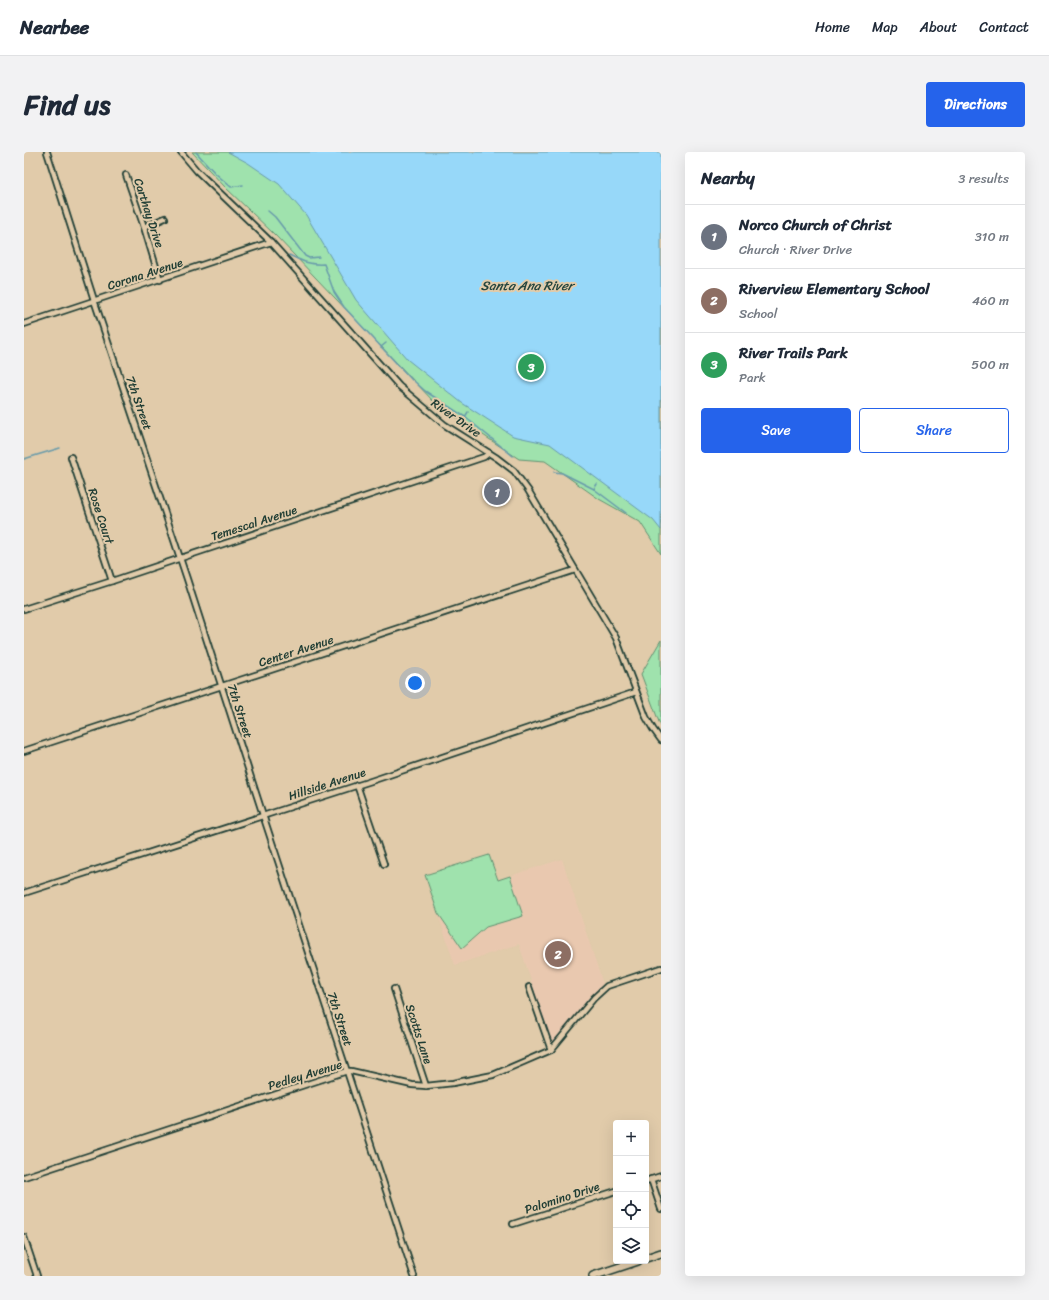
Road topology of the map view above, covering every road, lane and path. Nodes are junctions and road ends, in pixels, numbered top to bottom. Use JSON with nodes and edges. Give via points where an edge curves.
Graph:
{"nodes":[{"id":1,"x":47,"y":152,"type":"edge"},
{"id":2,"x":180,"y":152,"type":"edge"},
{"id":3,"x":126,"y":175,"type":"dead end"},
{"id":4,"x":165,"y":218,"type":"dead end"},
{"id":5,"x":144,"y":226,"type":"junction"},
{"id":6,"x":271,"y":242,"type":"junction"},
{"id":7,"x":160,"y":280,"type":"junction"},
{"id":8,"x":94,"y":300,"type":"junction"},
{"id":9,"x":24,"y":324,"type":"edge"},
{"id":10,"x":489,"y":453,"type":"junction"},
{"id":11,"x":71,"y":457,"type":"dead end"},
{"id":12,"x":179,"y":558,"type":"junction"},
{"id":13,"x":575,"y":570,"type":"junction"},
{"id":14,"x":112,"y":581,"type":"junction"},
{"id":15,"x":24,"y":609,"type":"edge"},
{"id":16,"x":221,"y":686,"type":"junction"},
{"id":17,"x":636,"y":692,"type":"junction"},
{"id":18,"x":661,"y":740,"type":"edge"},
{"id":19,"x":24,"y":751,"type":"edge"},
{"id":20,"x":357,"y":785,"type":"junction"},
{"id":21,"x":263,"y":815,"type":"junction"},
{"id":22,"x":384,"y":864,"type":"dead end"},
{"id":23,"x":24,"y":893,"type":"edge"},
{"id":24,"x":661,"y":968,"type":"edge"},
{"id":25,"x":529,"y":987,"type":"dead end"},
{"id":26,"x":394,"y":989,"type":"dead end"},
{"id":27,"x":551,"y":1050,"type":"junction"},
{"id":28,"x":347,"y":1072,"type":"junction"},
{"id":29,"x":426,"y":1086,"type":"junction"},
{"id":30,"x":661,"y":1176,"type":"edge"},
{"id":31,"x":24,"y":1177,"type":"edge"},
{"id":32,"x":652,"y":1179,"type":"junction"},
{"id":33,"x":649,"y":1180,"type":"edge"},
{"id":34,"x":613,"y":1192,"type":"edge"},
{"id":35,"x":661,"y":1209,"type":"edge"},
{"id":36,"x":514,"y":1224,"type":"dead end"},
{"id":37,"x":24,"y":1237,"type":"edge"},
{"id":38,"x":661,"y":1253,"type":"edge"},
{"id":39,"x":649,"y":1257,"type":"edge"},
{"id":40,"x":629,"y":1264,"type":"edge"},
{"id":41,"x":36,"y":1276,"type":"edge"},
{"id":42,"x":414,"y":1276,"type":"edge"},
{"id":43,"x":593,"y":1276,"type":"edge"}],
"edges":[{"from":1,"to":8,"type":"street","name":"7th Street"},
{"from":2,"to":6,"type":"street","name":"River Drive"},
{"from":3,"to":5,"type":"street","name":"Carthay Drive"},
{"from":4,"to":5,"type":"street"},
{"from":5,"to":7,"type":"street","name":"Carthay Drive"},
{"from":6,"to":7,"type":"street","name":"Corona Avenue"},
{"from":6,"to":10,"type":"street","name":"River Drive","via":[[399,386],[444,425]]},
{"from":7,"to":8,"type":"street","name":"Corona Avenue"},
{"from":8,"to":9,"type":"street","name":"Corona Avenue"},
{"from":8,"to":12,"type":"street","name":"7th Street"},
{"from":10,"to":12,"type":"street","name":"Temescal Avenue","via":[[484,457]]},
{"from":10,"to":13,"type":"street","name":"River Drive","via":[[519,477]]},
{"from":11,"to":14,"type":"street","name":"Rose Court"},
{"from":12,"to":14,"type":"street","name":"Temescal Avenue"},
{"from":12,"to":16,"type":"street","name":"7th Street"},
{"from":13,"to":16,"type":"street","name":"Center Avenue"},
{"from":13,"to":17,"type":"street","name":"River Drive","via":[[616,638]]},
{"from":14,"to":15,"type":"street","name":"Temescal Avenue"},
{"from":16,"to":19,"type":"street","name":"Center Avenue"},
{"from":16,"to":21,"type":"street","name":"7th Street"},
{"from":17,"to":18,"type":"street","name":"River Drive","via":[[646,717]]},
{"from":17,"to":20,"type":"street","name":"Hillside Avenue"},
{"from":20,"to":21,"type":"street","name":"Hillside Avenue"},
{"from":20,"to":22,"type":"street"},
{"from":21,"to":23,"type":"street","name":"Hillside Avenue"},
{"from":21,"to":28,"type":"street","name":"7th Street"},
{"from":24,"to":27,"type":"street","name":"Pedley Avenue","via":[[615,983],[601,991]]},
{"from":25,"to":27,"type":"street"},
{"from":26,"to":29,"type":"street","name":"Scotts Lane"},
{"from":27,"to":29,"type":"street","name":"Pedley Avenue","via":[[493,1076]]},
{"from":28,"to":29,"type":"street","name":"Pedley Avenue"},
{"from":28,"to":31,"type":"street","name":"Pedley Avenue"},
{"from":28,"to":42,"type":"street","name":"7th Street"},
{"from":30,"to":32,"type":"street"},
{"from":32,"to":33,"type":"street"},
{"from":32,"to":35,"type":"street"},
{"from":34,"to":36,"type":"street","name":"Palomino Drive"},
{"from":37,"to":41,"type":"street"},
{"from":38,"to":39,"type":"main road"},
{"from":40,"to":43,"type":"main road"}]}
